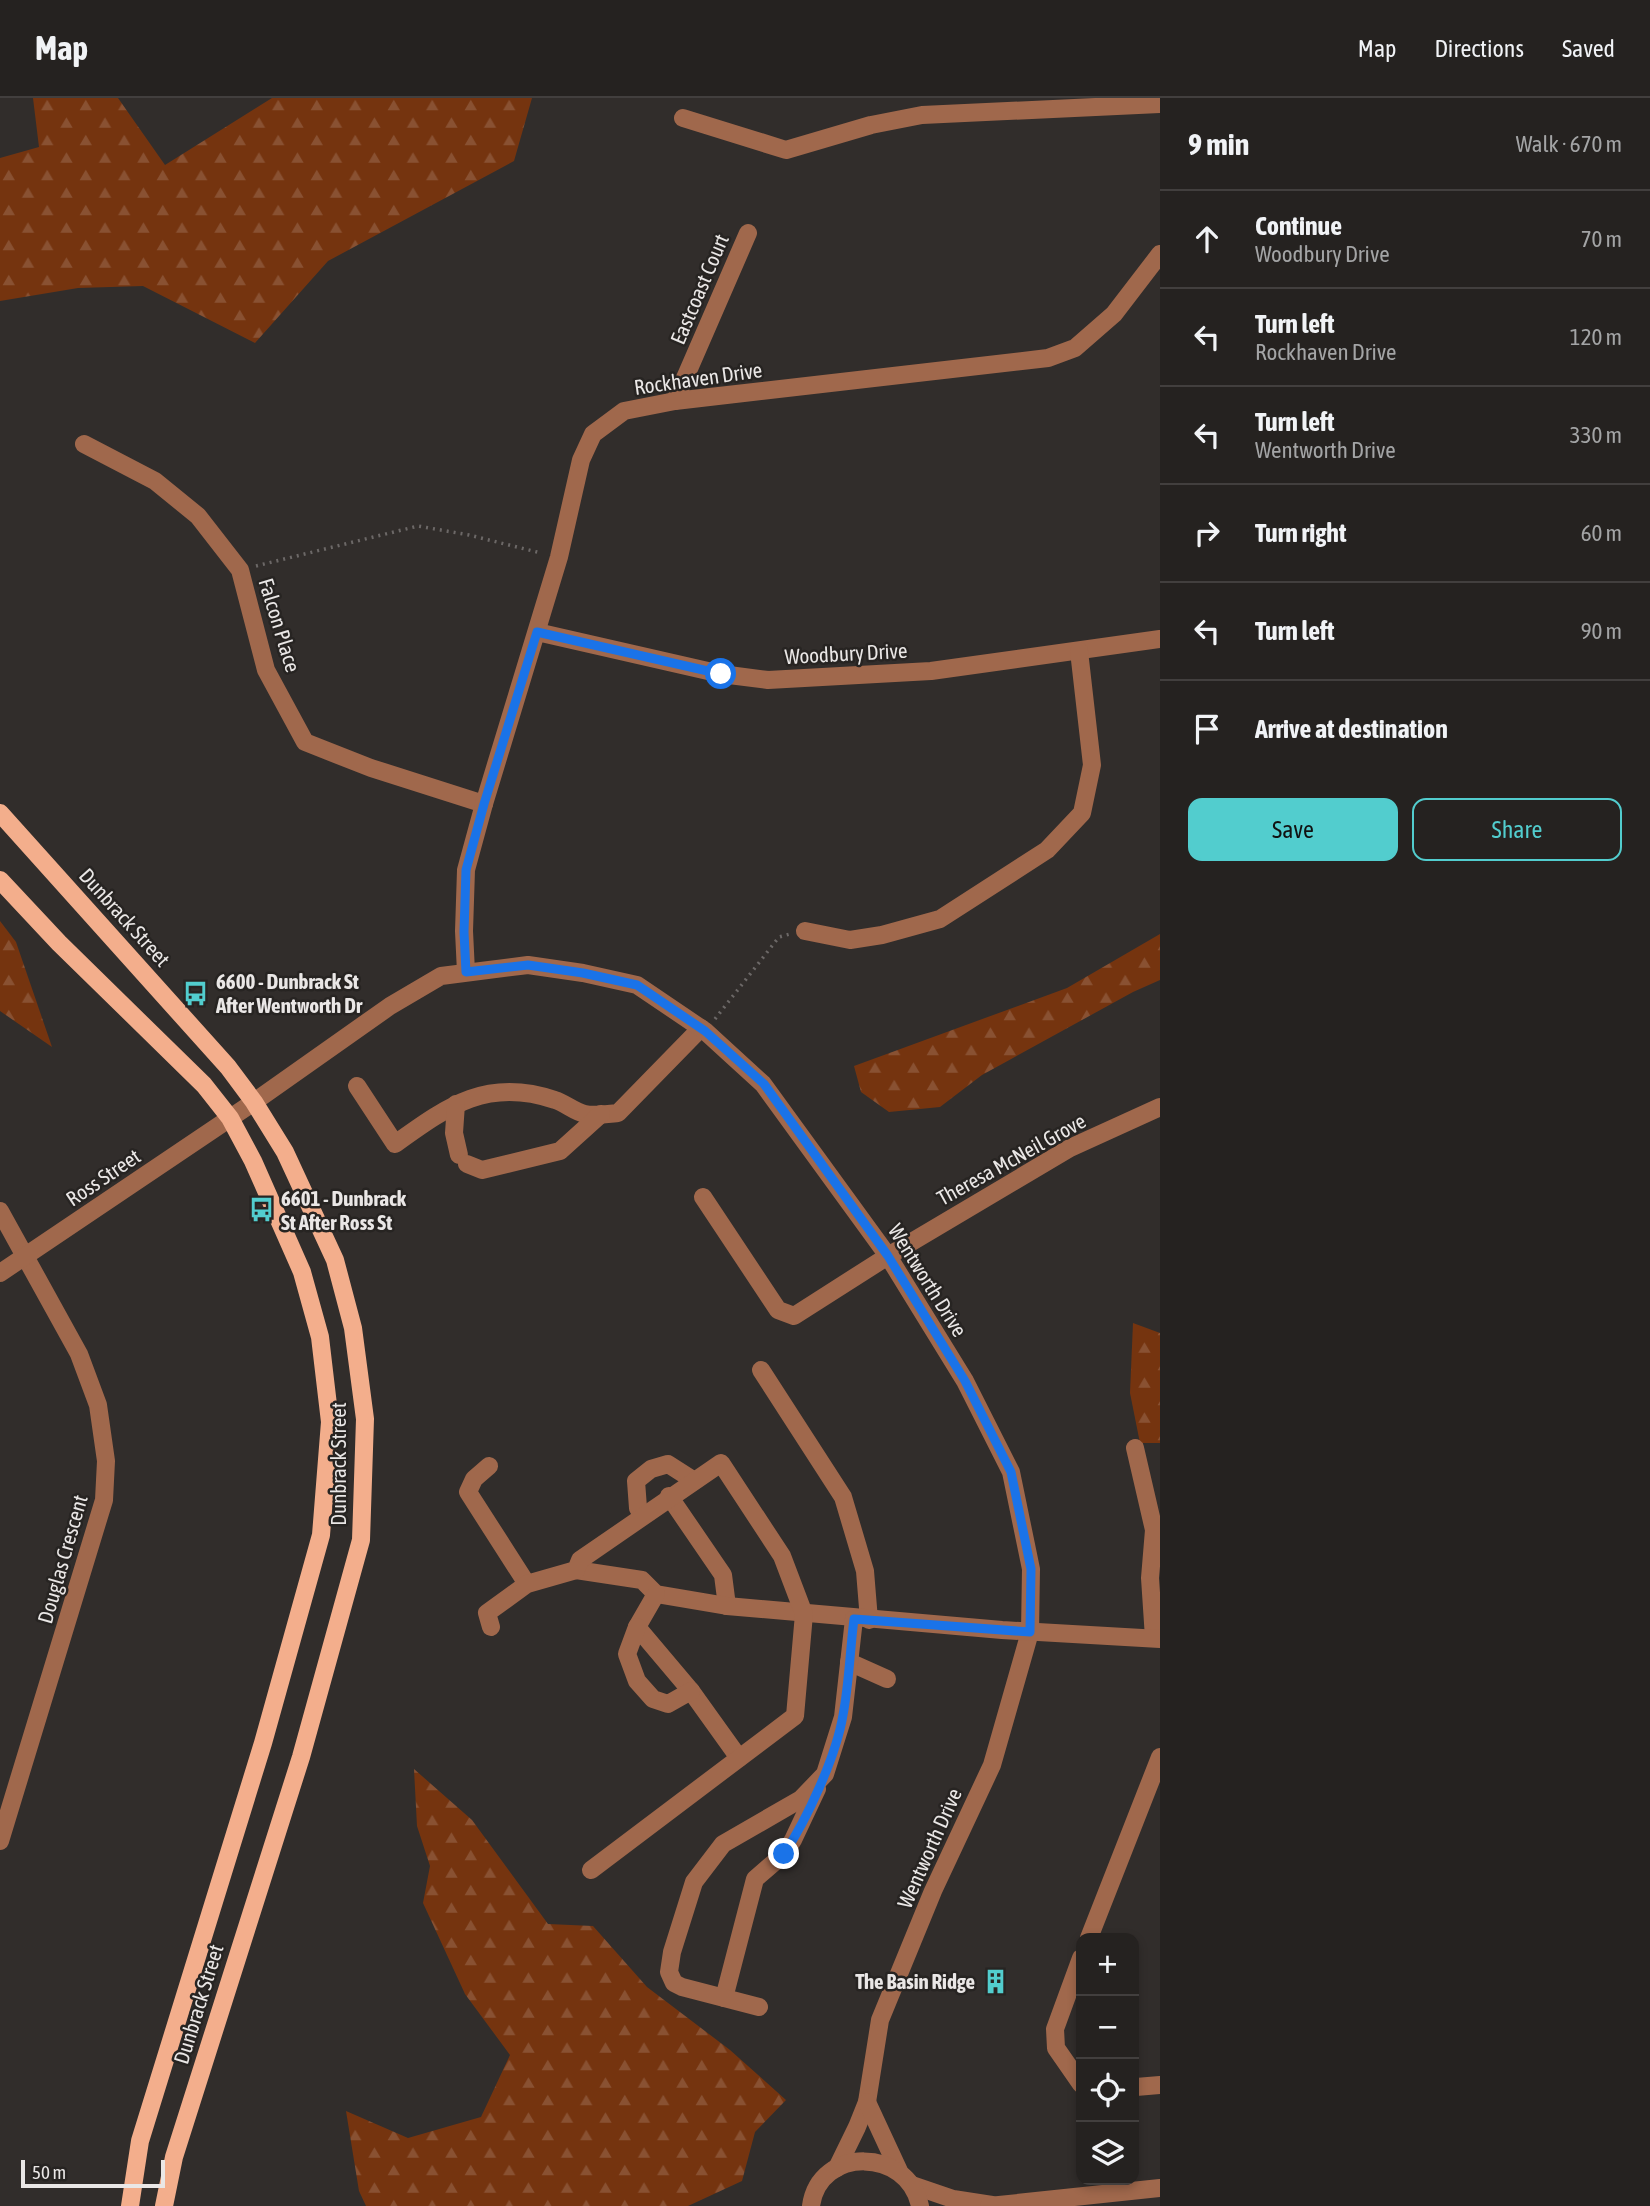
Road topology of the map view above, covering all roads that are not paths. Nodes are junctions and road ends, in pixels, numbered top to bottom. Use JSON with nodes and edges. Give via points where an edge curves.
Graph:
{"nodes":[{"id":1,"x":1160,"y":104,"type":"edge"},
{"id":2,"x":684,"y":118,"type":"dead end"},
{"id":3,"x":748,"y":233,"type":"dead end"},
{"id":4,"x":1160,"y":254,"type":"edge"},
{"id":5,"x":675,"y":401,"type":"junction"},
{"id":6,"x":84,"y":444,"type":"dead end"},
{"id":7,"x":537,"y":632,"type":"junction"},
{"id":8,"x":1160,"y":639,"type":"edge"},
{"id":9,"x":1079,"y":651,"type":"junction"},
{"id":10,"x":484,"y":804,"type":"junction"},
{"id":11,"x":0,"y":813,"type":"edge"},
{"id":12,"x":0,"y":880,"type":"edge"},
{"id":13,"x":805,"y":931,"type":"road end"},
{"id":14,"x":466,"y":972,"type":"junction"},
{"id":15,"x":703,"y":1030,"type":"junction"},
{"id":16,"x":356,"y":1086,"type":"dead end"},
{"id":17,"x":254,"y":1102,"type":"junction"},
{"id":18,"x":456,"y":1104,"type":"junction"},
{"id":19,"x":1160,"y":1107,"type":"edge"},
{"id":20,"x":601,"y":1114,"type":"junction"},
{"id":21,"x":230,"y":1118,"type":"junction"},
{"id":22,"x":703,"y":1197,"type":"dead end"},
{"id":23,"x":0,"y":1211,"type":"edge"},
{"id":24,"x":888,"y":1256,"type":"junction"},
{"id":25,"x":25,"y":1257,"type":"junction"},
{"id":26,"x":0,"y":1273,"type":"edge"},
{"id":27,"x":761,"y":1370,"type":"dead end"},
{"id":28,"x":1135,"y":1448,"type":"dead end"},
{"id":29,"x":489,"y":1466,"type":"dead end"},
{"id":30,"x":694,"y":1480,"type":"junction"},
{"id":31,"x":669,"y":1496,"type":"junction"},
{"id":32,"x":642,"y":1515,"type":"junction"},
{"id":33,"x":1157,"y":1530,"type":"edge"},
{"id":34,"x":576,"y":1570,"type":"junction"},
{"id":35,"x":527,"y":1584,"type":"junction"},
{"id":36,"x":656,"y":1594,"type":"junction"},
{"id":37,"x":727,"y":1606,"type":"junction"},
{"id":38,"x":804,"y":1614,"type":"junction"},
{"id":39,"x":861,"y":1619,"type":"junction"},
{"id":40,"x":491,"y":1627,"type":"dead end"},
{"id":41,"x":637,"y":1627,"type":"junction"},
{"id":42,"x":1030,"y":1632,"type":"junction"},
{"id":43,"x":1157,"y":1639,"type":"edge"},
{"id":44,"x":849,"y":1662,"type":"junction"},
{"id":45,"x":887,"y":1679,"type":"dead end"},
{"id":46,"x":691,"y":1690,"type":"junction"},
{"id":47,"x":1160,"y":1757,"type":"edge"},
{"id":48,"x":739,"y":1758,"type":"junction"},
{"id":49,"x":825,"y":1774,"type":"junction"},
{"id":50,"x":0,"y":1841,"type":"edge"},
{"id":51,"x":592,"y":1870,"type":"dead end"},
{"id":52,"x":1091,"y":1933,"type":"edge"},
{"id":53,"x":1076,"y":1972,"type":"edge"},
{"id":54,"x":724,"y":1998,"type":"junction"},
{"id":55,"x":759,"y":2007,"type":"dead end"},
{"id":56,"x":1076,"y":2077,"type":"edge"},
{"id":57,"x":1160,"y":2085,"type":"edge"},
{"id":58,"x":1139,"y":2087,"type":"edge"},
{"id":59,"x":867,"y":2102,"type":"junction"},
{"id":60,"x":837,"y":2168,"type":"junction"},
{"id":61,"x":899,"y":2171,"type":"junction"},
{"id":62,"x":912,"y":2185,"type":"junction"},
{"id":63,"x":1110,"y":2186,"type":"edge"},
{"id":64,"x":1160,"y":2188,"type":"edge"},
{"id":65,"x":808,"y":2204,"type":"edge"},
{"id":66,"x":130,"y":2206,"type":"edge"},
{"id":67,"x":164,"y":2206,"type":"edge"},
{"id":68,"x":920,"y":2206,"type":"edge"},
{"id":69,"x":990,"y":2206,"type":"edge"}],
"edges":[{"from":1,"to":2,"type":"street","via":[[922,115],[786,150]]},
{"from":3,"to":5,"type":"street","name":"Eastcoast Court"},
{"from":4,"to":5,"type":"street","name":"Rockhaven Drive","via":[[1114,314],[1075,348],[1048,358]]},
{"from":5,"to":7,"type":"street","name":"Rockhaven Drive","via":[[624,411],[593,434],[581,460]]},
{"from":6,"to":10,"type":"street","name":"Falcon Place","via":[[155,481],[198,516],[240,570],[266,670],[305,742]]},
{"from":7,"to":9,"type":"street","name":"Woodbury Drive","via":[[721,674],[768,680],[931,671]]},
{"from":7,"to":10,"type":"street","name":"Rockhaven Drive"},
{"from":8,"to":9,"type":"street","name":"Woodbury Drive"},
{"from":9,"to":13,"type":"street","via":[[1092,765],[1082,813],[1047,850],[940,919],[850,940]]},
{"from":10,"to":14,"type":"street","name":"Rockhaven Drive","via":[[466,870]]},
{"from":11,"to":17,"type":"main road","name":"Dunbrack Street","via":[[228,1067]]},
{"from":12,"to":21,"type":"main road","name":"Dunbrack Street","via":[[204,1085]]},
{"from":14,"to":15,"type":"street","name":"Wentworth Drive","via":[[528,965],[637,985]]},
{"from":14,"to":17,"type":"street","name":"Wentworth Drive","via":[[441,976],[390,1006]]},
{"from":15,"to":20,"type":"street","via":[[618,1113]]},
{"from":15,"to":24,"type":"street","name":"Wentworth Drive","via":[[764,1084]]},
{"from":16,"to":18,"type":"street","via":[[395,1144]]},
{"from":17,"to":21,"type":"street","name":"Wentworth Drive"},
{"from":17,"to":67,"type":"main road","name":"Dunbrack Street","via":[[285,1152],[335,1260],[353,1328],[365,1419],[361,1540],[301,1757],[174,2157]]},
{"from":18,"to":20,"type":"street","via":[[501,1092],[529,1094],[585,1114]]},
{"from":18,"to":20,"type":"street","via":[[454,1133],[463,1159],[481,1170],[560,1150]]},
{"from":19,"to":24,"type":"street","name":"Theresa McNeil Grove","via":[[1070,1148]]},
{"from":21,"to":25,"type":"street","name":"Ross Street"},
{"from":21,"to":66,"type":"main road","name":"Dunbrack Street","via":[[302,1272],[320,1337],[330,1422],[321,1535],[140,2141]]},
{"from":22,"to":24,"type":"street","name":"Theresa McNeil Grove","via":[[778,1310],[794,1316]]},
{"from":23,"to":25,"type":"street","name":"Douglas Crescent"},
{"from":24,"to":42,"type":"street","name":"Wentworth Drive","via":[[965,1381],[1011,1472],[1031,1569]]},
{"from":25,"to":26,"type":"street","name":"Ross Street"},
{"from":25,"to":50,"type":"street","name":"Douglas Crescent","via":[[79,1354],[99,1405],[106,1461],[104,1500]]},
{"from":27,"to":39,"type":"street","via":[[842,1497],[865,1571]]},
{"from":28,"to":33,"type":"street"},
{"from":29,"to":35,"type":"street","via":[[474,1479],[468,1492]]},
{"from":30,"to":31,"type":"street"},
{"from":30,"to":32,"type":"street","via":[[668,1464],[651,1469],[636,1481]]},
{"from":30,"to":38,"type":"street","via":[[720,1462],[782,1556]]},
{"from":31,"to":32,"type":"street"},
{"from":31,"to":37,"type":"street","via":[[723,1575]]},
{"from":32,"to":34,"type":"street","via":[[580,1560]]},
{"from":33,"to":43,"type":"street","via":[[1150,1578]]},
{"from":34,"to":35,"type":"street"},
{"from":34,"to":36,"type":"street","via":[[642,1580]]},
{"from":35,"to":40,"type":"street","via":[[487,1613]]},
{"from":36,"to":37,"type":"street"},
{"from":36,"to":41,"type":"street"},
{"from":37,"to":38,"type":"street"},
{"from":38,"to":39,"type":"street"},
{"from":38,"to":48,"type":"street","via":[[794,1716]]},
{"from":39,"to":42,"type":"street"},
{"from":39,"to":44,"type":"street"},
{"from":41,"to":46,"type":"street"},
{"from":41,"to":46,"type":"street","via":[[627,1654],[637,1681],[653,1699],[668,1704]]},
{"from":42,"to":43,"type":"street"},
{"from":42,"to":59,"type":"street","name":"Wentworth Drive","via":[[992,1765],[880,2020]]},
{"from":44,"to":45,"type":"street"},
{"from":44,"to":49,"type":"street","via":[[843,1717]]},
{"from":46,"to":48,"type":"street"},
{"from":47,"to":52,"type":"street"},
{"from":48,"to":51,"type":"street"},
{"from":49,"to":54,"type":"street","via":[[784,1854],[755,1879]]},
{"from":49,"to":54,"type":"street","via":[[801,1799],[723,1844],[694,1882],[669,1972],[682,1987]]},
{"from":53,"to":56,"type":"street","via":[[1055,2029],[1056,2048]]},
{"from":54,"to":55,"type":"street"},
{"from":57,"to":58,"type":"street"},
{"from":59,"to":60,"type":"street","name":"Wentworth Drive"},
{"from":59,"to":61,"type":"street"},
{"from":60,"to":61,"type":"street","via":[[868,2161]]},
{"from":60,"to":65,"type":"street","name":"Wentworth Drive","via":[[817,2187]]},
{"from":61,"to":62,"type":"street"},
{"from":62,"to":68,"type":"street"},
{"from":62,"to":69,"type":"street"},
{"from":63,"to":64,"type":"street"},
{"from":63,"to":69,"type":"street"}]}
